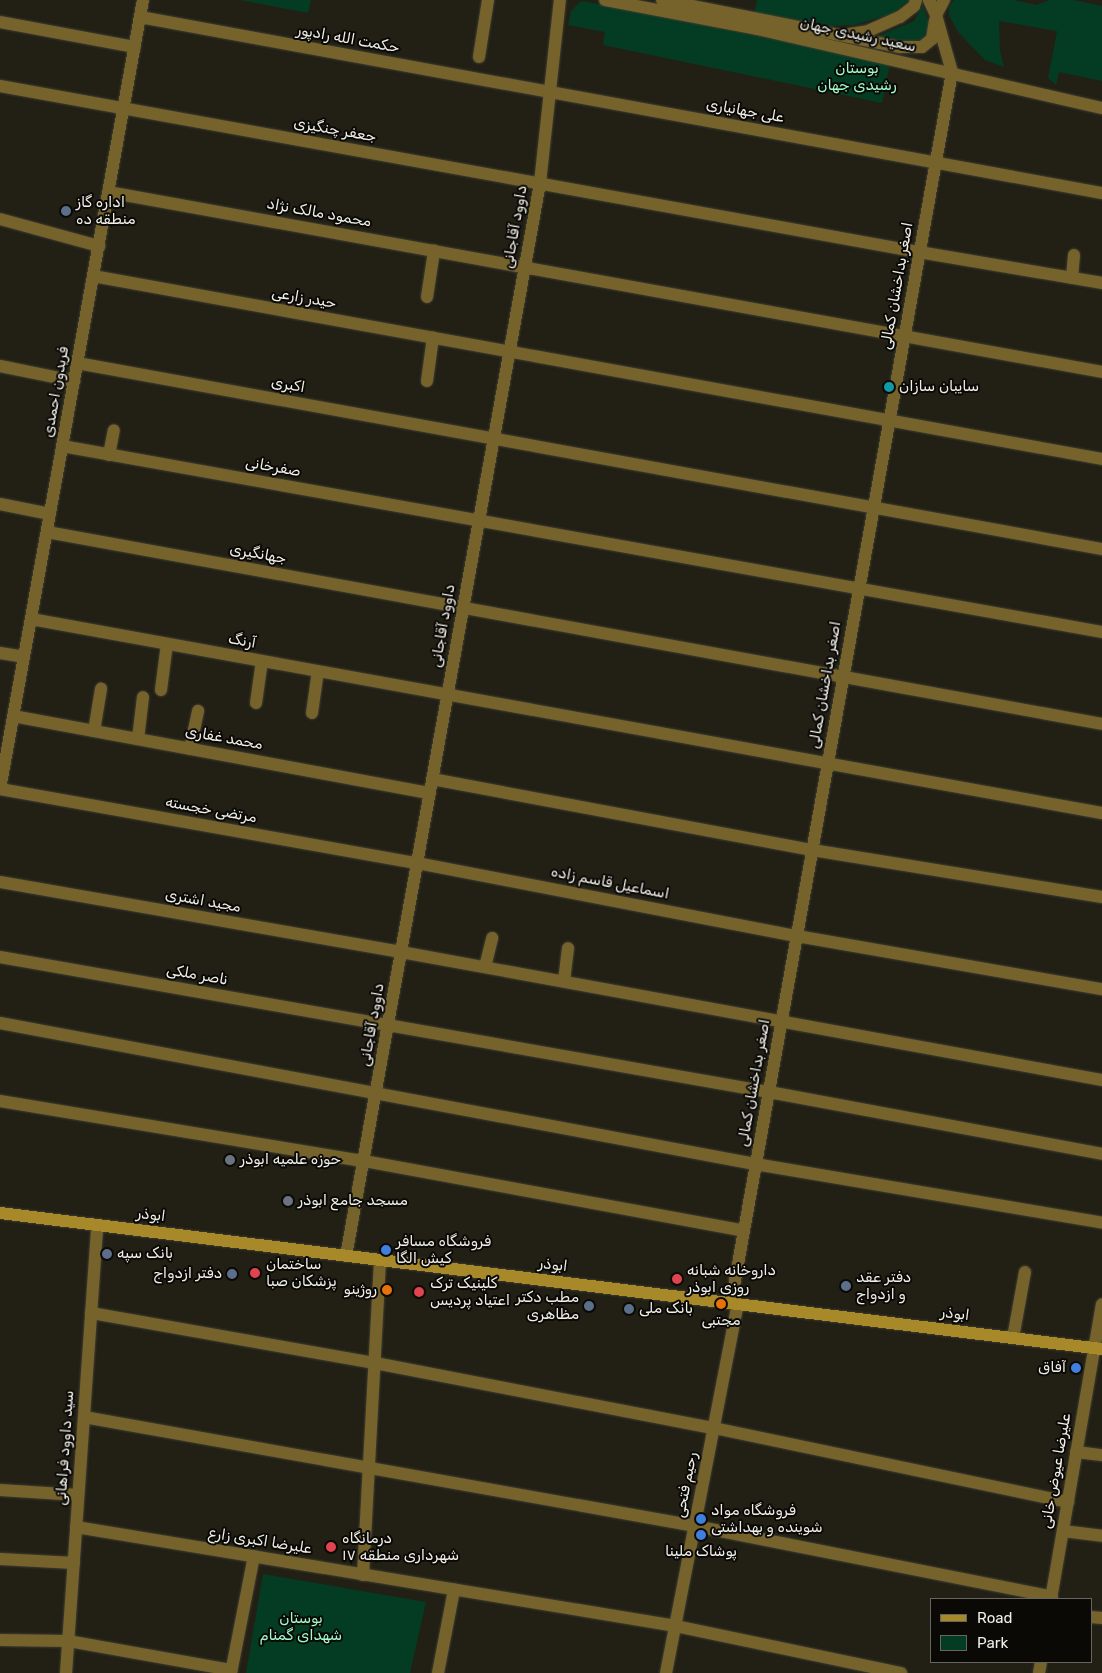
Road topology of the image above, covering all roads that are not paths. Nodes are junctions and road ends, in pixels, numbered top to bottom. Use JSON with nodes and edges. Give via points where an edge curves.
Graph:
{"nodes":[{"id":1,"x":143,"y":0,"type":"edge"},
{"id":2,"x":488,"y":0,"type":"edge"},
{"id":3,"x":560,"y":0,"type":"edge"},
{"id":4,"x":605,"y":0,"type":"edge"},
{"id":5,"x":662,"y":0,"type":"edge"},
{"id":6,"x":916,"y":0,"type":"edge"},
{"id":7,"x":929,"y":0,"type":"edge"},
{"id":8,"x":944,"y":0,"type":"edge"},
{"id":9,"x":936,"y":15,"type":"junction"},
{"id":10,"x":140,"y":18,"type":"junction"},
{"id":11,"x":0,"y":22,"type":"edge"},
{"id":12,"x":840,"y":35,"type":"junction"},
{"id":13,"x":135,"y":46,"type":"junction"},
{"id":14,"x":479,"y":57,"type":"dead end"},
{"id":15,"x":952,"y":72,"type":"junction"},
{"id":16,"x":0,"y":86,"type":"edge"},
{"id":17,"x":550,"y":92,"type":"junction"},
{"id":18,"x":124,"y":108,"type":"junction"},
{"id":19,"x":1102,"y":108,"type":"edge"},
{"id":20,"x":936,"y":163,"type":"junction"},
{"id":21,"x":540,"y":184,"type":"junction"},
{"id":22,"x":108,"y":192,"type":"junction"},
{"id":23,"x":1102,"y":193,"type":"edge"},
{"id":24,"x":0,"y":219,"type":"edge"},
{"id":25,"x":98,"y":246,"type":"junction"},
{"id":26,"x":434,"y":251,"type":"junction"},
{"id":27,"x":919,"y":252,"type":"junction"},
{"id":28,"x":1074,"y":255,"type":"dead end"},
{"id":29,"x":525,"y":267,"type":"junction"},
{"id":30,"x":93,"y":276,"type":"junction"},
{"id":31,"x":1072,"y":278,"type":"junction"},
{"id":32,"x":1102,"y":283,"type":"edge"},
{"id":33,"x":427,"y":296,"type":"dead end"},
{"id":34,"x":904,"y":336,"type":"junction"},
{"id":35,"x":433,"y":337,"type":"junction"},
{"id":36,"x":510,"y":351,"type":"junction"},
{"id":37,"x":77,"y":363,"type":"junction"},
{"id":38,"x":0,"y":366,"type":"edge"},
{"id":39,"x":1102,"y":372,"type":"edge"},
{"id":40,"x":74,"y":381,"type":"junction"},
{"id":41,"x":427,"y":381,"type":"dead end"},
{"id":42,"x":889,"y":420,"type":"junction"},
{"id":43,"x":114,"y":430,"type":"dead end"},
{"id":44,"x":494,"y":439,"type":"junction"},
{"id":45,"x":62,"y":446,"type":"junction"},
{"id":46,"x":109,"y":455,"type":"junction"},
{"id":47,"x":1102,"y":459,"type":"edge"},
{"id":48,"x":0,"y":504,"type":"edge"},
{"id":49,"x":874,"y":508,"type":"junction"},
{"id":50,"x":50,"y":514,"type":"junction"},
{"id":51,"x":479,"y":521,"type":"junction"},
{"id":52,"x":47,"y":532,"type":"junction"},
{"id":53,"x":1102,"y":549,"type":"edge"},
{"id":54,"x":859,"y":588,"type":"junction"},
{"id":55,"x":463,"y":608,"type":"junction"},
{"id":56,"x":31,"y":619,"type":"junction"},
{"id":57,"x":1102,"y":632,"type":"edge"},
{"id":58,"x":167,"y":644,"type":"junction"},
{"id":59,"x":0,"y":653,"type":"edge"},
{"id":60,"x":24,"y":657,"type":"junction"},
{"id":61,"x":262,"y":661,"type":"junction"},
{"id":62,"x":318,"y":671,"type":"junction"},
{"id":63,"x":843,"y":677,"type":"junction"},
{"id":64,"x":101,"y":689,"type":"dead end"},
{"id":65,"x":161,"y":690,"type":"dead end"},
{"id":66,"x":448,"y":694,"type":"junction"},
{"id":67,"x":143,"y":697,"type":"dead end"},
{"id":68,"x":256,"y":703,"type":"dead end"},
{"id":69,"x":198,"y":710,"type":"dead end"},
{"id":70,"x":312,"y":713,"type":"dead end"},
{"id":71,"x":13,"y":716,"type":"junction"},
{"id":72,"x":1102,"y":724,"type":"edge"},
{"id":73,"x":94,"y":731,"type":"junction"},
{"id":74,"x":138,"y":739,"type":"junction"},
{"id":75,"x":190,"y":749,"type":"junction"},
{"id":76,"x":828,"y":763,"type":"junction"},
{"id":77,"x":432,"y":779,"type":"junction"},
{"id":78,"x":0,"y":789,"type":"edge"},
{"id":79,"x":430,"y":793,"type":"junction"},
{"id":80,"x":1102,"y":813,"type":"edge"},
{"id":81,"x":812,"y":850,"type":"junction"},
{"id":82,"x":417,"y":862,"type":"junction"},
{"id":83,"x":0,"y":882,"type":"edge"},
{"id":84,"x":1102,"y":897,"type":"edge"},
{"id":85,"x":797,"y":936,"type":"junction"},
{"id":86,"x":492,"y":938,"type":"dead end"},
{"id":87,"x":568,"y":948,"type":"dead end"},
{"id":88,"x":401,"y":952,"type":"junction"},
{"id":89,"x":0,"y":957,"type":"edge"},
{"id":90,"x":486,"y":967,"type":"junction"},
{"id":91,"x":564,"y":982,"type":"junction"},
{"id":92,"x":1102,"y":989,"type":"edge"},
{"id":93,"x":781,"y":1021,"type":"junction"},
{"id":94,"x":0,"y":1023,"type":"edge"},
{"id":95,"x":388,"y":1024,"type":"junction"},
{"id":96,"x":1102,"y":1080,"type":"edge"},
{"id":97,"x":768,"y":1092,"type":"junction"},
{"id":98,"x":376,"y":1094,"type":"junction"},
{"id":99,"x":0,"y":1101,"type":"edge"},
{"id":100,"x":1102,"y":1154,"type":"edge"},
{"id":101,"x":364,"y":1161,"type":"junction"},
{"id":102,"x":756,"y":1164,"type":"junction"},
{"id":103,"x":0,"y":1213,"type":"edge"},
{"id":104,"x":1102,"y":1223,"type":"edge"},
{"id":105,"x":97,"y":1225,"type":"junction"},
{"id":106,"x":744,"y":1231,"type":"junction"},
{"id":107,"x":346,"y":1256,"type":"junction"},
{"id":108,"x":380,"y":1260,"type":"junction"},
{"id":109,"x":1025,"y":1272,"type":"dead end"},
{"id":110,"x":734,"y":1303,"type":"junction"},
{"id":111,"x":1102,"y":1304,"type":"edge"},
{"id":112,"x":91,"y":1313,"type":"junction"},
{"id":113,"x":1013,"y":1338,"type":"junction"},
{"id":114,"x":1098,"y":1348,"type":"edge"},
{"id":115,"x":375,"y":1362,"type":"junction"},
{"id":116,"x":84,"y":1418,"type":"junction"},
{"id":117,"x":714,"y":1428,"type":"junction"},
{"id":118,"x":1076,"y":1452,"type":"junction"},
{"id":119,"x":1102,"y":1455,"type":"edge"},
{"id":120,"x":369,"y":1467,"type":"junction"},
{"id":121,"x":0,"y":1490,"type":"edge"},
{"id":122,"x":78,"y":1495,"type":"junction"},
{"id":123,"x":1068,"y":1502,"type":"junction"},
{"id":124,"x":695,"y":1526,"type":"junction"},
{"id":125,"x":76,"y":1527,"type":"junction"},
{"id":126,"x":1063,"y":1532,"type":"junction"},
{"id":127,"x":1102,"y":1536,"type":"edge"},
{"id":128,"x":254,"y":1556,"type":"junction"},
{"id":129,"x":0,"y":1559,"type":"edge"},
{"id":130,"x":74,"y":1563,"type":"junction"},
{"id":131,"x":363,"y":1575,"type":"junction"},
{"id":132,"x":454,"y":1590,"type":"junction"},
{"id":133,"x":1052,"y":1598,"type":"edge"},
{"id":134,"x":676,"y":1626,"type":"junction"},
{"id":135,"x":0,"y":1640,"type":"edge"},
{"id":136,"x":68,"y":1641,"type":"junction"},
{"id":137,"x":231,"y":1672,"type":"edge"},
{"id":138,"x":66,"y":1673,"type":"edge"},
{"id":139,"x":438,"y":1673,"type":"edge"},
{"id":140,"x":666,"y":1673,"type":"edge"},
{"id":141,"x":901,"y":1673,"type":"edge"}],
"edges":[{"from":1,"to":10,"type":"street","name":"فریدون احمدی"},
{"from":2,"to":14,"type":"street"},
{"from":3,"to":17,"type":"street","name":"داوود آقاجانی"},
{"from":4,"to":15,"type":"street","name":"سعید رشیدی جهان"},
{"from":5,"to":12,"type":"street","name":"سعید رشیدی جهان"},
{"from":6,"to":12,"type":"street","via":[[900,18],[868,31]]},
{"from":7,"to":9,"type":"street"},
{"from":8,"to":9,"type":"street","name":"سعید رشیدی جهان"},
{"from":9,"to":12,"type":"street","name":"سعید رشیدی جهان","via":[[932,39],[922,47],[900,47]]},
{"from":9,"to":15,"type":"street"},
{"from":10,"to":13,"type":"street","name":"فریدون احمدی"},
{"from":10,"to":17,"type":"street","name":"حکمت الله رادپور"},
{"from":11,"to":13,"type":"street"},
{"from":13,"to":18,"type":"street","name":"فریدون احمدی"},
{"from":15,"to":19,"type":"street","name":"سعید رشیدی جهان"},
{"from":15,"to":20,"type":"street","name":"اصغر بداخشان کمالی"},
{"from":16,"to":18,"type":"street","name":"جعفر چنگیزی"},
{"from":17,"to":20,"type":"street","name":"علی جهانیاری"},
{"from":17,"to":21,"type":"street","name":"داوود آقاجانی"},
{"from":18,"to":21,"type":"street","name":"جعفر چنگیزی"},
{"from":18,"to":22,"type":"street","name":"فریدون احمدی"},
{"from":20,"to":23,"type":"street","name":"علی جهانیاری"},
{"from":20,"to":27,"type":"street","name":"اصغر بداخشان کمالی"},
{"from":21,"to":27,"type":"street","name":"جعفر چنگیزی"},
{"from":21,"to":29,"type":"street","name":"داوود آقاجانی"},
{"from":22,"to":25,"type":"street","name":"فریدون احمدی"},
{"from":22,"to":26,"type":"street","name":"محمود مالک نژاد"},
{"from":24,"to":25,"type":"street"},
{"from":25,"to":30,"type":"street","name":"فریدون احمدی"},
{"from":26,"to":29,"type":"street","name":"محمود مالک نژاد"},
{"from":26,"to":33,"type":"street"},
{"from":27,"to":31,"type":"street","name":"جعفر چنگیزی"},
{"from":27,"to":34,"type":"street","name":"اصغر بداخشان کمالی"},
{"from":28,"to":31,"type":"street"},
{"from":29,"to":34,"type":"street","name":"محمود مالک نژاد"},
{"from":29,"to":36,"type":"street","name":"داوود آقاجانی"},
{"from":30,"to":35,"type":"street","name":"حیدر زارعی"},
{"from":30,"to":37,"type":"street","name":"فریدون احمدی"},
{"from":31,"to":32,"type":"street","name":"جعفر چنگیزی"},
{"from":34,"to":39,"type":"street","name":"محمود مالک نژاد"},
{"from":34,"to":42,"type":"street","name":"اصغر بداخشان کمالی"},
{"from":35,"to":36,"type":"street","name":"حیدر زارعی"},
{"from":35,"to":41,"type":"street"},
{"from":36,"to":42,"type":"street","name":"حیدر زارعی"},
{"from":36,"to":44,"type":"street","name":"داوود آقاجانی"},
{"from":37,"to":40,"type":"street","name":"فریدون احمدی"},
{"from":37,"to":44,"type":"street","name":"اکبری"},
{"from":38,"to":40,"type":"street"},
{"from":40,"to":45,"type":"street","name":"فریدون احمدی"},
{"from":42,"to":47,"type":"street","name":"حیدر زارعی"},
{"from":42,"to":49,"type":"street","name":"اصغر بداخشان کمالی"},
{"from":43,"to":46,"type":"street"},
{"from":44,"to":49,"type":"street","name":"اکبری"},
{"from":44,"to":51,"type":"street","name":"داوود آقاجانی"},
{"from":45,"to":46,"type":"street","name":"صفرخانی"},
{"from":45,"to":50,"type":"street","name":"فریدون احمدی"},
{"from":46,"to":51,"type":"street","name":"صفرخانی"},
{"from":48,"to":50,"type":"street"},
{"from":49,"to":53,"type":"street","name":"اکبری"},
{"from":49,"to":54,"type":"street","name":"اصغر بداخشان کمالی"},
{"from":50,"to":52,"type":"street","name":"فریدون احمدی"},
{"from":51,"to":54,"type":"street","name":"صفرخانی"},
{"from":51,"to":55,"type":"street","name":"داوود آقاجانی"},
{"from":52,"to":55,"type":"street","name":"جهانگیری"},
{"from":52,"to":56,"type":"street","name":"فریدون احمدی"},
{"from":54,"to":57,"type":"street","name":"صفرخانی"},
{"from":54,"to":63,"type":"street","name":"اصغر بداخشان کمالی"},
{"from":55,"to":63,"type":"street","name":"جهانگیری"},
{"from":55,"to":66,"type":"street","name":"داوود آقاجانی"},
{"from":56,"to":58,"type":"street","name":"آرنگ"},
{"from":56,"to":60,"type":"street","name":"فریدون احمدی"},
{"from":58,"to":61,"type":"street","name":"آرنگ"},
{"from":58,"to":65,"type":"street"},
{"from":59,"to":60,"type":"street"},
{"from":60,"to":71,"type":"street","name":"فریدون احمدی"},
{"from":61,"to":62,"type":"street","name":"آرنگ"},
{"from":61,"to":68,"type":"street"},
{"from":62,"to":66,"type":"street","name":"آرنگ"},
{"from":62,"to":70,"type":"street"},
{"from":63,"to":72,"type":"street","name":"جهانگیری"},
{"from":63,"to":76,"type":"street","name":"اصغر بداخشان کمالی"},
{"from":64,"to":73,"type":"street"},
{"from":66,"to":76,"type":"street","name":"آرنگ"},
{"from":66,"to":77,"type":"street","name":"داوود آقاجانی"},
{"from":67,"to":74,"type":"street"},
{"from":69,"to":75,"type":"street"},
{"from":71,"to":73,"type":"street","name":"محمد غفاری"},
{"from":71,"to":78,"type":"street","name":"فریدون احمدی"},
{"from":73,"to":74,"type":"street","name":"محمد غفاری"},
{"from":74,"to":75,"type":"street","name":"محمد غفاری"},
{"from":75,"to":79,"type":"street","name":"محمد غفاری"},
{"from":76,"to":80,"type":"street","name":"آرنگ"},
{"from":76,"to":81,"type":"street","name":"اصغر بداخشان کمالی"},
{"from":77,"to":79,"type":"street","name":"داوود آقاجانی"},
{"from":77,"to":81,"type":"street"},
{"from":78,"to":82,"type":"street","name":"مرتضی خجسته"},
{"from":79,"to":82,"type":"street","name":"داوود آقاجانی"},
{"from":81,"to":84,"type":"street"},
{"from":81,"to":85,"type":"street","name":"اصغر بداخشان کمالی"},
{"from":82,"to":85,"type":"street","name":"اسماعیل قاسم زاده"},
{"from":82,"to":88,"type":"street","name":"داوود آقاجانی"},
{"from":83,"to":88,"type":"street","name":"مجید اشتری"},
{"from":85,"to":92,"type":"street","name":"اسماعیل قاسم زاده"},
{"from":85,"to":93,"type":"street","name":"اصغر بداخشان کمالی"},
{"from":86,"to":90,"type":"street"},
{"from":87,"to":91,"type":"street"},
{"from":88,"to":90,"type":"street","name":"مجید اشتری"},
{"from":88,"to":95,"type":"street","name":"داوود آقاجانی"},
{"from":89,"to":95,"type":"street","name":"ناصر ملکی"},
{"from":90,"to":91,"type":"street","name":"مجید اشتری"},
{"from":91,"to":93,"type":"street","name":"مجید اشتری"},
{"from":93,"to":96,"type":"street","name":"مجید اشتری"},
{"from":93,"to":97,"type":"street","name":"اصغر بداخشان کمالی"},
{"from":94,"to":98,"type":"street"},
{"from":95,"to":97,"type":"street","name":"ناصر ملکی"},
{"from":95,"to":98,"type":"street","name":"داوود آقاجانی"},
{"from":97,"to":100,"type":"street","name":"ناصر ملکی"},
{"from":97,"to":102,"type":"street","name":"اصغر بداخشان کمالی"},
{"from":98,"to":101,"type":"street","name":"داوود آقاجانی"},
{"from":98,"to":102,"type":"street"},
{"from":99,"to":101,"type":"street"},
{"from":101,"to":106,"type":"street"},
{"from":101,"to":107,"type":"street","name":"داوود آقاجانی"},
{"from":102,"to":104,"type":"street"},
{"from":102,"to":106,"type":"street","name":"اصغر بداخشان کمالی"},
{"from":103,"to":105,"type":"main road","name":"ابوذر"},
{"from":105,"to":107,"type":"main road","name":"ابوذر"},
{"from":105,"to":112,"type":"street","name":"سید داوود فراهانی"},
{"from":106,"to":110,"type":"street","name":"اصغر بداخشان کمالی"},
{"from":107,"to":108,"type":"main road","name":"ابوذر"},
{"from":108,"to":110,"type":"main road","name":"ابوذر"},
{"from":108,"to":115,"type":"street"},
{"from":109,"to":113,"type":"street"},
{"from":110,"to":113,"type":"main road","name":"ابوذر"},
{"from":110,"to":117,"type":"street","name":"رحیم فتحی"},
{"from":111,"to":114,"type":"street","name":"علیرضا عیوض خانی"},
{"from":112,"to":115,"type":"street"},
{"from":112,"to":116,"type":"street","name":"سید داوود فراهانی"},
{"from":113,"to":114,"type":"main road","name":"ابوذر"},
{"from":114,"to":118,"type":"street","name":"علیرضا عیوض خانی"},
{"from":115,"to":117,"type":"street"},
{"from":115,"to":120,"type":"street"},
{"from":116,"to":120,"type":"street"},
{"from":116,"to":122,"type":"street","name":"سید داوود فراهانی"},
{"from":117,"to":123,"type":"street"},
{"from":117,"to":124,"type":"street","name":"رحیم فتحی"},
{"from":118,"to":119,"type":"street"},
{"from":118,"to":123,"type":"street","name":"علیرضا عیوض خانی"},
{"from":120,"to":124,"type":"street"},
{"from":120,"to":131,"type":"street"},
{"from":121,"to":122,"type":"street"},
{"from":122,"to":125,"type":"street","name":"سید داوود فراهانی"},
{"from":123,"to":126,"type":"street","name":"علیرضا عیوض خانی"},
{"from":124,"to":133,"type":"street"},
{"from":124,"to":134,"type":"street","name":"رحیم فتحی"},
{"from":125,"to":128,"type":"street","name":"علیرضا اکبری زارع"},
{"from":125,"to":130,"type":"street","name":"سید داوود فراهانی"},
{"from":126,"to":127,"type":"street"},
{"from":126,"to":133,"type":"street","name":"علیرضا عیوض خانی"},
{"from":128,"to":131,"type":"street","name":"علیرضا اکبری زارع"},
{"from":128,"to":137,"type":"street"},
{"from":129,"to":130,"type":"street"},
{"from":130,"to":136,"type":"street","name":"سید داوود فراهانی"},
{"from":131,"to":132,"type":"street","name":"علیرضا اکبری زارع"},
{"from":132,"to":134,"type":"street","name":"علیرضا اکبری زارع"},
{"from":132,"to":139,"type":"street"},
{"from":134,"to":140,"type":"street","name":"رحیم فتحی"},
{"from":134,"to":141,"type":"street","name":"علیرضا اکبری زارع"},
{"from":135,"to":136,"type":"street"},
{"from":136,"to":137,"type":"street"},
{"from":136,"to":138,"type":"street","name":"سید داوود فراهانی"}]}
